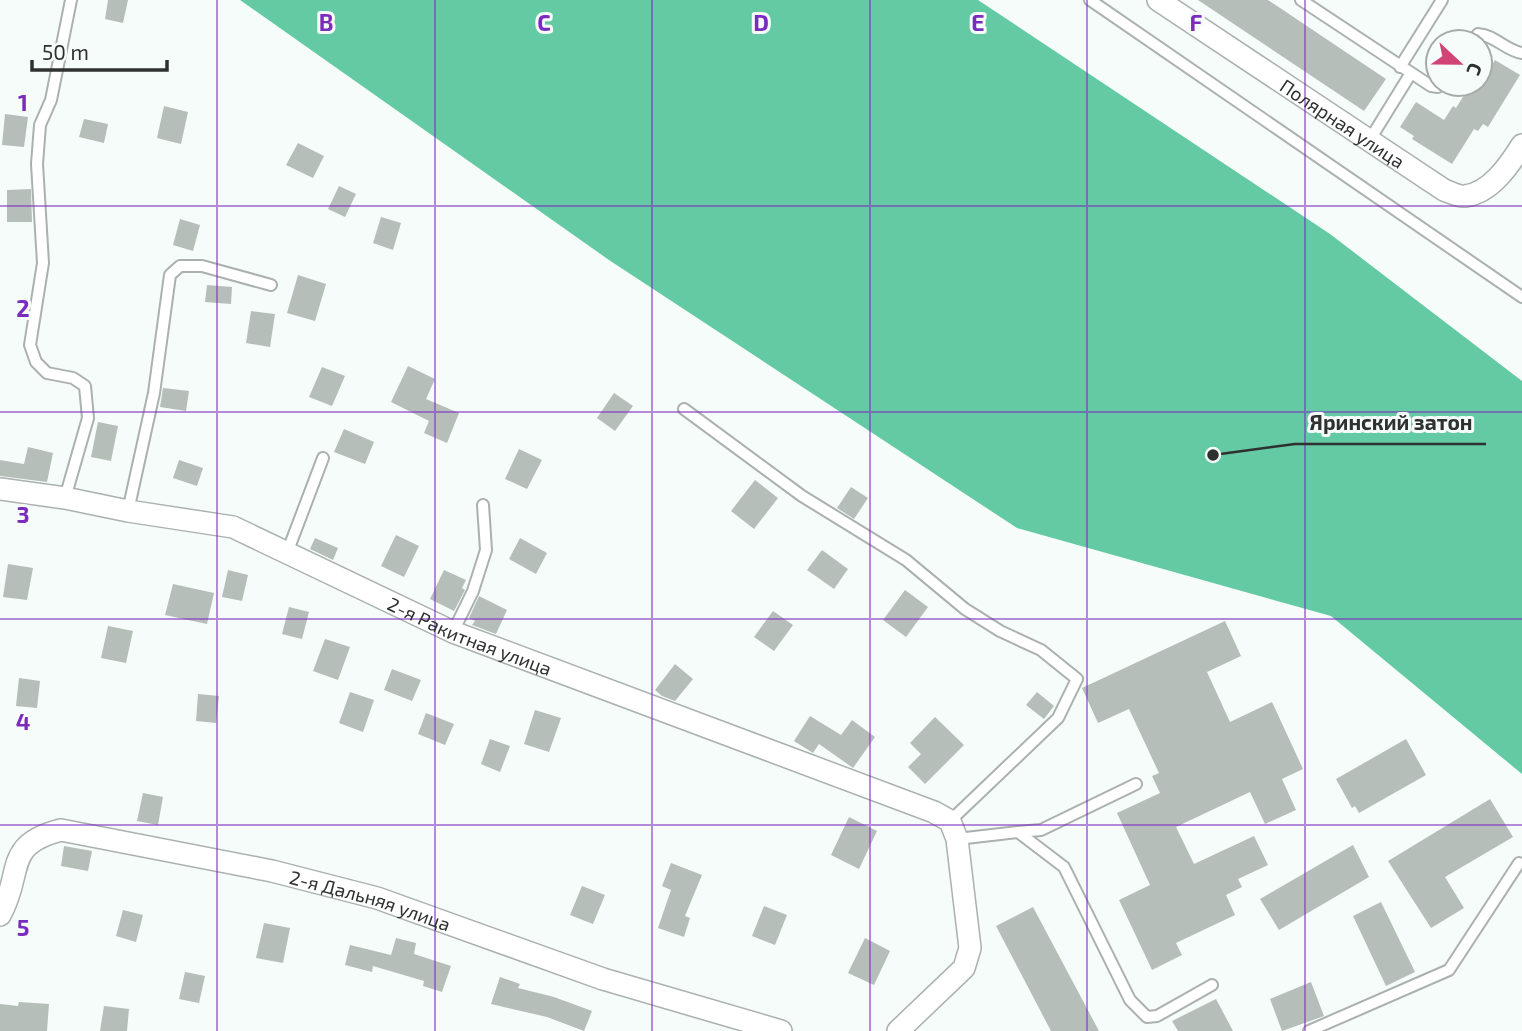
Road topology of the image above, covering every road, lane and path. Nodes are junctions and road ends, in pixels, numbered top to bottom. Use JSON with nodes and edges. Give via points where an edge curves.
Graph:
{"nodes":[{"id":1,"x":71,"y":0,"type":"edge"},
{"id":2,"x":1090,"y":0,"type":"edge"},
{"id":3,"x":1158,"y":0,"type":"edge"},
{"id":4,"x":1301,"y":0,"type":"edge"},
{"id":5,"x":1443,"y":0,"type":"edge"},
{"id":6,"x":1494,"y":39,"type":"edge"},
{"id":7,"x":1522,"y":53,"type":"edge"},
{"id":8,"x":1400,"y":67,"type":"junction"},
{"id":9,"x":1411,"y":73,"type":"junction"},
{"id":10,"x":1424,"y":81,"type":"edge"},
{"id":11,"x":1369,"y":141,"type":"junction"},
{"id":12,"x":1522,"y":145,"type":"edge"},
{"id":13,"x":271,"y":285,"type":"dead end"},
{"id":14,"x":1522,"y":297,"type":"edge"},
{"id":15,"x":684,"y":410,"type":"dead end"},
{"id":16,"x":323,"y":457,"type":"dead end"},
{"id":17,"x":0,"y":489,"type":"edge"},
{"id":18,"x":65,"y":498,"type":"junction"},
{"id":19,"x":483,"y":505,"type":"dead end"},
{"id":20,"x":128,"y":511,"type":"junction"},
{"id":21,"x":287,"y":553,"type":"junction"},
{"id":22,"x":453,"y":632,"type":"junction"},
{"id":23,"x":1136,"y":784,"type":"dead end"},
{"id":24,"x":947,"y":824,"type":"junction"},
{"id":25,"x":1018,"y":832,"type":"junction"},
{"id":26,"x":1519,"y":863,"type":"dead end"},
{"id":27,"x":0,"y":915,"type":"edge"},
{"id":28,"x":1213,"y":985,"type":"dead end"},
{"id":29,"x":781,"y":1031,"type":"edge"},
{"id":30,"x":898,"y":1031,"type":"edge"},
{"id":31,"x":1309,"y":1031,"type":"edge"}],
"edges":[{"from":1,"to":18,"type":"lane","via":[[51,100],[40,125],[37,164],[43,262],[30,345],[36,362],[47,373],[73,378],[85,386],[88,418]]},
{"from":2,"to":14,"type":"lane"},
{"from":3,"to":11,"type":"street","name":"Полярная улица"},
{"from":4,"to":8,"type":"lane"},
{"from":5,"to":8,"type":"lane"},
{"from":6,"to":7,"type":"lane"},
{"from":8,"to":9,"type":"lane"},
{"from":9,"to":10,"type":"lane"},
{"from":9,"to":11,"type":"lane"},
{"from":11,"to":12,"type":"street","name":"Полярная улица","via":[[1444,190],[1464,197],[1493,183]]},
{"from":13,"to":20,"type":"lane","via":[[202,266],[180,266],[170,275],[154,393]]},
{"from":15,"to":24,"type":"lane","via":[[802,496],[906,560],[965,609],[1041,650],[1077,680],[1058,718]]},
{"from":16,"to":21,"type":"lane"},
{"from":17,"to":18,"type":"street","name":"2-я Ракитная улица"},
{"from":18,"to":20,"type":"street","name":"2-я Ракитная улица"},
{"from":19,"to":22,"type":"lane","via":[[486,550]]},
{"from":20,"to":21,"type":"street","name":"2-я Ракитная улица","via":[[233,527]]},
{"from":21,"to":22,"type":"street","name":"2-я Ракитная улица"},
{"from":22,"to":24,"type":"street","name":"2-я Ракитная улица"},
{"from":23,"to":25,"type":"lane","via":[[1041,830]]},
{"from":24,"to":25,"type":"lane"},
{"from":24,"to":30,"type":"street","via":[[970,948],[964,968]]},
{"from":25,"to":28,"type":"lane","via":[[1064,867],[1130,1000],[1147,1017],[1157,1017]]},
{"from":26,"to":31,"type":"lane","via":[[1450,970]]},
{"from":27,"to":29,"type":"street","name":"2-я Дальняя улица","via":[[10,897],[18,857],[30,841],[61,830],[272,871],[377,898],[603,979]]}]}
